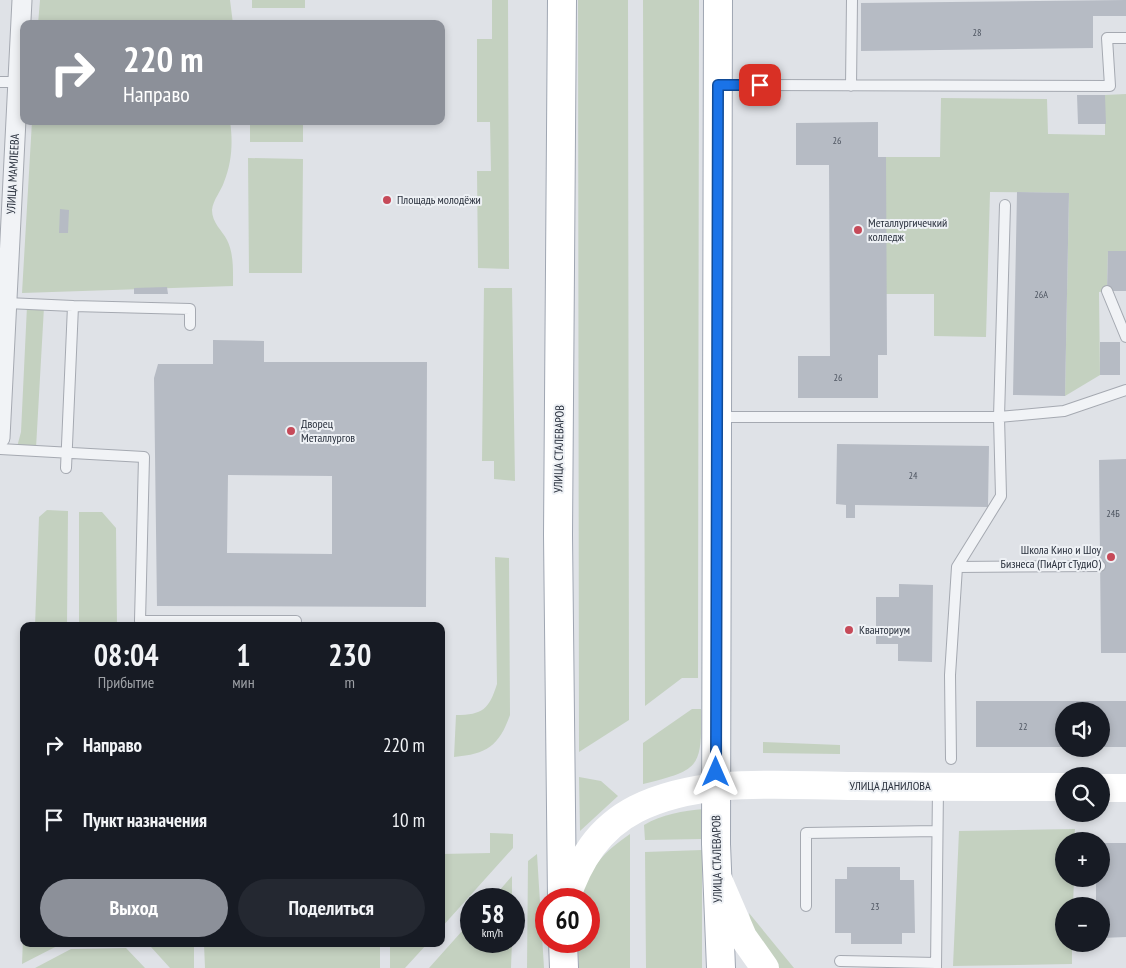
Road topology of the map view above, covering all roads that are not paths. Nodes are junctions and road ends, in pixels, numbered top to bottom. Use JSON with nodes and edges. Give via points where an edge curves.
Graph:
{"nodes":[{"id":1,"x":22,"y":0,"type":"edge"},
{"id":2,"x":562,"y":0,"type":"edge"},
{"id":3,"x":718,"y":0,"type":"edge"},
{"id":4,"x":852,"y":0,"type":"edge"},
{"id":5,"x":1126,"y":38,"type":"edge"},
{"id":6,"x":9,"y":82,"type":"edge"},
{"id":7,"x":718,"y":85,"type":"junction"},
{"id":8,"x":851,"y":86,"type":"junction"},
{"id":9,"x":1004,"y":205,"type":"dead end"},
{"id":10,"x":1107,"y":291,"type":"dead end"},
{"id":11,"x":8,"y":302,"type":"junction"},
{"id":12,"x":73,"y":306,"type":"junction"},
{"id":13,"x":190,"y":325,"type":"dead end"},
{"id":14,"x":1126,"y":337,"type":"edge"},
{"id":15,"x":1126,"y":390,"type":"edge"},
{"id":16,"x":718,"y":416,"type":"junction"},
{"id":17,"x":999,"y":417,"type":"junction"},
{"id":18,"x":0,"y":438,"type":"edge"},
{"id":19,"x":0,"y":450,"type":"edge"},
{"id":20,"x":67,"y":453,"type":"junction"},
{"id":21,"x":66,"y":468,"type":"dead end"},
{"id":22,"x":1100,"y":566,"type":"dead end"},
{"id":23,"x":957,"y":567,"type":"junction"},
{"id":24,"x":296,"y":621,"type":"dead end"},
{"id":25,"x":951,"y":759,"type":"dead end"},
{"id":26,"x":938,"y":787,"type":"junction"},
{"id":27,"x":1055,"y":787,"type":"edge"},
{"id":28,"x":1110,"y":788,"type":"edge"},
{"id":29,"x":1126,"y":788,"type":"edge"},
{"id":30,"x":716,"y":789,"type":"junction"},
{"id":31,"x":937,"y":831,"type":"junction"},
{"id":32,"x":716,"y":876,"type":"junction"},
{"id":33,"x":562,"y":888,"type":"edge"},
{"id":34,"x":570,"y":888,"type":"edge"},
{"id":35,"x":806,"y":906,"type":"dead end"},
{"id":36,"x":563,"y":953,"type":"edge"},
{"id":37,"x":840,"y":961,"type":"dead end"},
{"id":38,"x":936,"y":965,"type":"edge"},
{"id":39,"x":564,"y":968,"type":"edge"},
{"id":40,"x":721,"y":968,"type":"edge"},
{"id":41,"x":764,"y":968,"type":"edge"}],
"edges":[{"from":1,"to":6,"type":"street","name":"УЛИЦА МАМЛЕЕВА"},
{"from":2,"to":33,"type":"main road","name":"УЛИЦА СТАЛЕВАРОВ","via":[[558,545]]},
{"from":3,"to":7,"type":"main road","name":"УЛИЦА СТАЛЕВАРОВ"},
{"from":4,"to":8,"type":"lane"},
{"from":5,"to":8,"type":"lane","via":[[1108,38],[1110,86]]},
{"from":6,"to":11,"type":"street","name":"УЛИЦА МАМЛЕЕВА"},
{"from":7,"to":8,"type":"lane"},
{"from":7,"to":16,"type":"main road","name":"УЛИЦА СТАЛЕВАРОВ"},
{"from":9,"to":17,"type":"lane"},
{"from":10,"to":14,"type":"lane"},
{"from":11,"to":12,"type":"lane"},
{"from":11,"to":18,"type":"street","name":"УЛИЦА МАМЛЕЕВА"},
{"from":12,"to":13,"type":"lane","via":[[190,309]]},
{"from":12,"to":20,"type":"lane"},
{"from":15,"to":17,"type":"lane","via":[[1064,411]]},
{"from":16,"to":17,"type":"lane"},
{"from":16,"to":30,"type":"main road","name":"УЛИЦА СТАЛЕВАРОВ"},
{"from":17,"to":23,"type":"lane","via":[[1002,496]]},
{"from":19,"to":20,"type":"lane"},
{"from":20,"to":21,"type":"lane"},
{"from":20,"to":24,"type":"lane","via":[[144,457],[140,621]]},
{"from":22,"to":23,"type":"lane"},
{"from":23,"to":25,"type":"lane","via":[[950,675]]},
{"from":26,"to":27,"type":"main road","name":"УЛИЦА ДАНИЛОВА"},
{"from":26,"to":30,"type":"main road","name":"УЛИЦА ДАНИЛОВА","via":[[761,786]]},
{"from":26,"to":31,"type":"lane"},
{"from":28,"to":29,"type":"main road"},
{"from":30,"to":32,"type":"main road","name":"УЛИЦА СТАЛЕВАРОВ"},
{"from":30,"to":34,"type":"main road","name":"УЛИЦА ДАНИЛОВА","via":[[659,799],[617,822],[586,852]]},
{"from":31,"to":35,"type":"lane","via":[[806,833]]},
{"from":31,"to":38,"type":"lane"},
{"from":32,"to":40,"type":"main road","name":"УЛИЦА СТАЛЕВАРОВ"},
{"from":32,"to":41,"type":"main road","via":[[743,937]]},
{"from":36,"to":39,"type":"main road"},
{"from":37,"to":38,"type":"lane"}]}
